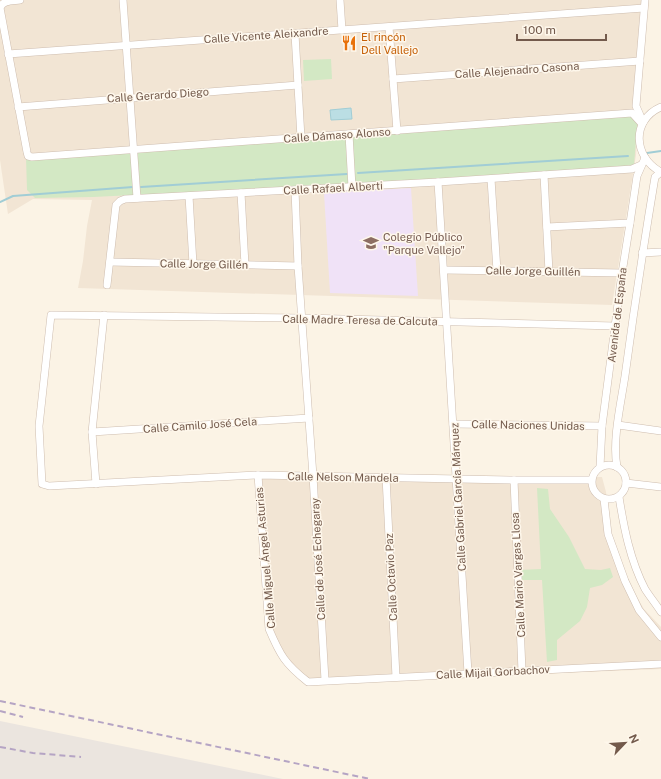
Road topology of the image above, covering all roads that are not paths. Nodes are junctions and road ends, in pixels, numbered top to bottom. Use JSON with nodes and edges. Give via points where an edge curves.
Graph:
{"nodes":[{"id":1,"x":20,"y":0,"type":"edge"},
{"id":2,"x":123,"y":0,"type":"edge"},
{"id":3,"x":340,"y":0,"type":"edge"},
{"id":4,"x":645,"y":0,"type":"edge"},
{"id":5,"x":644,"y":8,"type":"junction"},
{"id":6,"x":389,"y":27,"type":"junction"},
{"id":7,"x":342,"y":30,"type":"junction"},
{"id":8,"x":295,"y":34,"type":"junction"},
{"id":9,"x":126,"y":45,"type":"junction"},
{"id":10,"x":8,"y":54,"type":"junction"},
{"id":11,"x":640,"y":61,"type":"junction"},
{"id":12,"x":393,"y":79,"type":"junction"},
{"id":13,"x":298,"y":85,"type":"junction"},
{"id":14,"x":130,"y":97,"type":"junction"},
{"id":15,"x":18,"y":107,"type":"junction"},
{"id":16,"x":661,"y":107,"type":"edge"},
{"id":17,"x":643,"y":123,"type":"junction"},
{"id":18,"x":397,"y":131,"type":"junction"},
{"id":19,"x":348,"y":134,"type":"junction"},
{"id":20,"x":301,"y":138,"type":"junction"},
{"id":21,"x":134,"y":149,"type":"junction"},
{"id":22,"x":644,"y":158,"type":"junction"},
{"id":23,"x":641,"y":165,"type":"junction"},
{"id":24,"x":661,"y":172,"type":"edge"},
{"id":25,"x":544,"y":175,"type":"junction"},
{"id":26,"x":492,"y":178,"type":"junction"},
{"id":27,"x":438,"y":182,"type":"junction"},
{"id":28,"x":352,"y":187,"type":"junction"},
{"id":29,"x":295,"y":190,"type":"junction"},
{"id":30,"x":241,"y":193,"type":"junction"},
{"id":31,"x":189,"y":196,"type":"junction"},
{"id":32,"x":137,"y":198,"type":"junction"},
{"id":33,"x":630,"y":223,"type":"junction"},
{"id":34,"x":547,"y":227,"type":"junction"},
{"id":35,"x":661,"y":252,"type":"edge"},
{"id":36,"x":642,"y":253,"type":"junction"},
{"id":37,"x":110,"y":262,"type":"junction"},
{"id":38,"x":193,"y":264,"type":"junction"},
{"id":39,"x":245,"y":265,"type":"junction"},
{"id":40,"x":298,"y":266,"type":"junction"},
{"id":41,"x":444,"y":270,"type":"junction"},
{"id":42,"x":497,"y":271,"type":"junction"},
{"id":43,"x":549,"y":272,"type":"junction"},
{"id":44,"x":622,"y":273,"type":"junction"},
{"id":45,"x":107,"y":285,"type":"dead end"},
{"id":46,"x":104,"y":316,"type":"junction"},
{"id":47,"x":303,"y":318,"type":"junction"},
{"id":48,"x":447,"y":322,"type":"junction"},
{"id":49,"x":615,"y":326,"type":"junction"},
{"id":50,"x":309,"y":418,"type":"junction"},
{"id":51,"x":453,"y":424,"type":"junction"},
{"id":52,"x":618,"y":425,"type":"junction"},
{"id":53,"x":602,"y":426,"type":"junction"},
{"id":54,"x":661,"y":431,"type":"edge"},
{"id":55,"x":92,"y":432,"type":"junction"},
{"id":56,"x":600,"y":467,"type":"junction"},
{"id":57,"x":617,"y":467,"type":"junction"},
{"id":58,"x":258,"y":476,"type":"junction"},
{"id":59,"x":313,"y":476,"type":"junction"},
{"id":60,"x":386,"y":477,"type":"junction"},
{"id":61,"x":456,"y":479,"type":"junction"},
{"id":62,"x":514,"y":480,"type":"junction"},
{"id":63,"x":591,"y":480,"type":"junction"},
{"id":64,"x":626,"y":483,"type":"junction"},
{"id":65,"x":96,"y":484,"type":"junction"},
{"id":66,"x":661,"y":487,"type":"edge"},
{"id":67,"x":619,"y":496,"type":"junction"},
{"id":68,"x":604,"y":499,"type":"junction"},
{"id":69,"x":661,"y":612,"type":"edge"},
{"id":70,"x":661,"y":636,"type":"edge"},
{"id":71,"x":661,"y":664,"type":"edge"},
{"id":72,"x":522,"y":671,"type":"junction"},
{"id":73,"x":468,"y":673,"type":"junction"},
{"id":74,"x":396,"y":677,"type":"junction"},
{"id":75,"x":325,"y":680,"type":"junction"}],
"edges":[{"from":1,"to":10,"type":"street","via":[[7,1],[0,8]]},
{"from":2,"to":9,"type":"street"},
{"from":3,"to":7,"type":"street"},
{"from":4,"to":5,"type":"street"},
{"from":5,"to":6,"type":"street","name":"Calle Vicente Aleixandre"},
{"from":5,"to":11,"type":"street"},
{"from":6,"to":7,"type":"street","name":"Calle Vicente Aleixandre"},
{"from":6,"to":12,"type":"street"},
{"from":7,"to":8,"type":"street","name":"Calle Vicente Aleixandre"},
{"from":8,"to":9,"type":"street","name":"Calle Vicente Aleixandre"},
{"from":8,"to":13,"type":"street"},
{"from":9,"to":10,"type":"street","name":"Calle Vicente Aleixandre"},
{"from":9,"to":14,"type":"street"},
{"from":10,"to":15,"type":"street"},
{"from":11,"to":12,"type":"street","name":"Calle Alejenadro Casona"},
{"from":11,"to":17,"type":"street","via":[[636,106]]},
{"from":12,"to":18,"type":"street"},
{"from":13,"to":14,"type":"street","name":"Calle Gerardo Diego"},
{"from":13,"to":20,"type":"street"},
{"from":14,"to":15,"type":"street","name":"Calle Gerardo Diego"},
{"from":14,"to":21,"type":"street"},
{"from":15,"to":21,"type":"street","name":"Calle Dámaso Alonso","via":[[28,156]]},
{"from":16,"to":17,"type":"street","via":[[649,114]]},
{"from":17,"to":18,"type":"street","name":"Calle Dámaso Alonso","via":[[632,113]]},
{"from":17,"to":22,"type":"street","via":[[639,136]]},
{"from":18,"to":19,"type":"street","name":"Calle Dámaso Alonso"},
{"from":19,"to":20,"type":"street","name":"Calle Dámaso Alonso"},
{"from":19,"to":28,"type":"street"},
{"from":20,"to":21,"type":"street","name":"Calle Dámaso Alonso"},
{"from":21,"to":32,"type":"street"},
{"from":22,"to":23,"type":"street","name":"Avenida de España"},
{"from":22,"to":24,"type":"street"},
{"from":23,"to":25,"type":"street","name":"Calle Rafael Alberti","via":[[632,168]]},
{"from":23,"to":33,"type":"street","name":"Avenida de España","via":[[636,176]]},
{"from":24,"to":36,"type":"street","name":"Avenida de España","via":[[656,177]]},
{"from":25,"to":26,"type":"street","name":"Calle Rafael Alberti"},
{"from":25,"to":34,"type":"street"},
{"from":26,"to":27,"type":"street","name":"Calle Rafael Alberti"},
{"from":26,"to":42,"type":"street"},
{"from":27,"to":28,"type":"street","name":"Calle Rafael Alberti"},
{"from":27,"to":41,"type":"street","name":"Calle Gabriel García Márquez"},
{"from":28,"to":29,"type":"street","name":"Calle Rafael Alberti"},
{"from":29,"to":30,"type":"street","name":"Calle Rafael Alberti"},
{"from":29,"to":40,"type":"street","name":"Calle de José Echegaray"},
{"from":30,"to":31,"type":"street","name":"Calle Rafael Alberti"},
{"from":30,"to":39,"type":"street"},
{"from":31,"to":32,"type":"street","name":"Calle Rafael Alberti"},
{"from":31,"to":38,"type":"street"},
{"from":32,"to":37,"type":"street","name":"Calle Rafael Alberti","via":[[125,199],[116,205]]},
{"from":33,"to":34,"type":"street"},
{"from":33,"to":44,"type":"street","name":"Avenida de España"},
{"from":34,"to":43,"type":"street"},
{"from":35,"to":36,"type":"street"},
{"from":36,"to":52,"type":"street","name":"Avenida de España"},
{"from":37,"to":38,"type":"street","name":"Calle Jorge Gillén"},
{"from":37,"to":45,"type":"street","name":"Calle Rafael Alberti"},
{"from":38,"to":39,"type":"street","name":"Calle Jorge Gillén"},
{"from":39,"to":40,"type":"street","name":"Calle Jorge Gillén"},
{"from":40,"to":47,"type":"street","name":"Calle de José Echegaray"},
{"from":41,"to":42,"type":"street","name":"Calle Jorge Guillén"},
{"from":41,"to":48,"type":"street","name":"Calle Gabriel García Márquez"},
{"from":42,"to":43,"type":"street","name":"Calle Jorge Guillén"},
{"from":43,"to":44,"type":"street","name":"Calle Jorge Guillén"},
{"from":44,"to":49,"type":"street","name":"Avenida de España"},
{"from":46,"to":47,"type":"street","name":"Calle Madre Teresa de Calcuta"},
{"from":46,"to":55,"type":"street"},
{"from":46,"to":65,"type":"street","name":"Calle Madre Teresa de Calcuta","via":[[51,315],[39,426],[42,484]]},
{"from":47,"to":48,"type":"street","name":"Calle Madre Teresa de Calcuta"},
{"from":47,"to":50,"type":"street","name":"Calle de José Echegaray"},
{"from":48,"to":49,"type":"street","name":"Calle Madre Teresa de Calcuta"},
{"from":48,"to":51,"type":"street","name":"Calle Gabriel García Márquez"},
{"from":49,"to":53,"type":"street","name":"Avenida de España"},
{"from":50,"to":55,"type":"street","name":"Calle Camilo José Cela"},
{"from":50,"to":59,"type":"street","name":"Calle de José Echegaray"},
{"from":51,"to":53,"type":"street","name":"Calle Naciones Unidas"},
{"from":51,"to":61,"type":"street","name":"Calle Gabriel García Márquez"},
{"from":52,"to":54,"type":"street"},
{"from":52,"to":57,"type":"street","name":"Avenida de España","via":[[615,455]]},
{"from":53,"to":56,"type":"street","name":"Avenida de España"},
{"from":55,"to":65,"type":"street"},
{"from":56,"to":57,"type":"street"},
{"from":56,"to":63,"type":"street"},
{"from":57,"to":64,"type":"street","via":[[624,473]]},
{"from":58,"to":59,"type":"street","name":"Calle Nelson Mandela"},
{"from":58,"to":65,"type":"street","name":"Calle Nelson Mandela"},
{"from":58,"to":75,"type":"street","name":"Calle Miguel Ángel Asturias","via":[[269,629],[278,650],[291,669],[308,682]]},
{"from":59,"to":60,"type":"street","name":"Calle Nelson Mandela"},
{"from":59,"to":75,"type":"street","name":"Calle de José Echegaray"},
{"from":60,"to":61,"type":"street","name":"Calle Nelson Mandela"},
{"from":60,"to":74,"type":"street","name":"Calle Octavio Paz"},
{"from":61,"to":62,"type":"street","name":"Calle Nelson Mandela"},
{"from":61,"to":73,"type":"street","name":"Calle Gabriel García Márquez"},
{"from":62,"to":63,"type":"street","name":"Calle Nelson Mandela"},
{"from":62,"to":72,"type":"street","name":"Calle Mario Vargas Llosa"},
{"from":63,"to":68,"type":"street","via":[[593,490]]},
{"from":64,"to":66,"type":"street"},
{"from":64,"to":67,"type":"street","via":[[623,493]]},
{"from":67,"to":68,"type":"street"},
{"from":67,"to":69,"type":"street","via":[[622,520],[634,564],[646,590]]},
{"from":68,"to":70,"type":"street","via":[[608,534],[625,581],[639,610]]},
{"from":71,"to":72,"type":"street","name":"Calle Mijail Gorbachov"},
{"from":72,"to":73,"type":"street","name":"Calle Mijail Gorbachov"},
{"from":73,"to":74,"type":"street","name":"Calle Mijail Gorbachov"},
{"from":74,"to":75,"type":"street","name":"Calle Mijail Gorbachov"}]}
